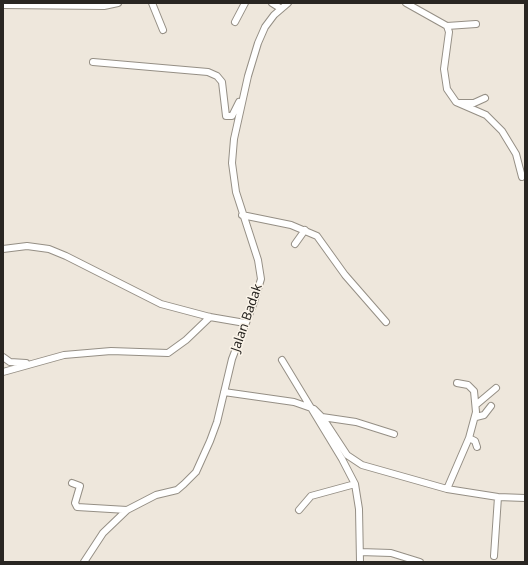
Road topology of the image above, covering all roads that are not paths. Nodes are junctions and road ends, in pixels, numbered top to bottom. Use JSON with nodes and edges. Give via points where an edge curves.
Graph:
{"nodes":[{"id":1,"x":118,"y":3,"type":"edge"},
{"id":2,"x":152,"y":3,"type":"edge"},
{"id":3,"x":245,"y":3,"type":"edge"},
{"id":4,"x":272,"y":3,"type":"edge"},
{"id":5,"x":288,"y":3,"type":"edge"},
{"id":6,"x":406,"y":3,"type":"edge"},
{"id":7,"x":3,"y":5,"type":"edge"},
{"id":8,"x":280,"y":8,"type":"junction"},
{"id":9,"x":235,"y":22,"type":"dead end"},
{"id":10,"x":476,"y":24,"type":"dead end"},
{"id":11,"x":448,"y":26,"type":"junction"},
{"id":12,"x":163,"y":30,"type":"dead end"},
{"id":13,"x":93,"y":62,"type":"dead end"},
{"id":14,"x":243,"y":95,"type":"junction"},
{"id":15,"x":484,"y":98,"type":"dead end"},
{"id":16,"x":456,"y":102,"type":"junction"},
{"id":17,"x":522,"y":177,"type":"dead end"},
{"id":18,"x":242,"y":215,"type":"junction"},
{"id":19,"x":305,"y":230,"type":"junction"},
{"id":20,"x":295,"y":244,"type":"dead end"},
{"id":21,"x":3,"y":249,"type":"edge"},
{"id":22,"x":210,"y":318,"type":"junction"},
{"id":23,"x":386,"y":322,"type":"dead end"},
{"id":24,"x":245,"y":323,"type":"junction"},
{"id":25,"x":3,"y":357,"type":"edge"},
{"id":26,"x":282,"y":360,"type":"dead end"},
{"id":27,"x":32,"y":364,"type":"junction"},
{"id":28,"x":3,"y":372,"type":"edge"},
{"id":29,"x":457,"y":382,"type":"dead end"},
{"id":30,"x":496,"y":388,"type":"dead end"},
{"id":31,"x":224,"y":392,"type":"junction"},
{"id":32,"x":477,"y":404,"type":"junction"},
{"id":33,"x":491,"y":406,"type":"dead end"},
{"id":34,"x":309,"y":407,"type":"junction"},
{"id":35,"x":322,"y":417,"type":"junction"},
{"id":36,"x":476,"y":418,"type":"junction"},
{"id":37,"x":394,"y":434,"type":"dead end"},
{"id":38,"x":469,"y":438,"type":"junction"},
{"id":39,"x":477,"y":447,"type":"dead end"},
{"id":40,"x":72,"y":483,"type":"dead end"},
{"id":41,"x":355,"y":484,"type":"junction"},
{"id":42,"x":447,"y":489,"type":"junction"},
{"id":43,"x":498,"y":497,"type":"junction"},
{"id":44,"x":525,"y":498,"type":"edge"},
{"id":45,"x":127,"y":510,"type":"junction"},
{"id":46,"x":299,"y":510,"type":"dead end"},
{"id":47,"x":360,"y":552,"type":"junction"},
{"id":48,"x":494,"y":556,"type":"dead end"},
{"id":49,"x":84,"y":562,"type":"edge"},
{"id":50,"x":360,"y":562,"type":"edge"},
{"id":51,"x":420,"y":562,"type":"edge"}],
"edges":[{"from":1,"to":7,"type":"street","via":[[104,6]]},
{"from":2,"to":12,"type":"street"},
{"from":3,"to":9,"type":"street"},
{"from":4,"to":8,"type":"street"},
{"from":5,"to":8,"type":"street","name":"Jalan Badak"},
{"from":6,"to":11,"type":"street"},
{"from":8,"to":14,"type":"street","name":"Jalan Badak","via":[[265,27],[258,43]]},
{"from":10,"to":11,"type":"street"},
{"from":11,"to":16,"type":"street","via":[[445,79],[447,89]]},
{"from":13,"to":14,"type":"street","via":[[196,70],[212,74],[220,79],[223,85],[225,114],[228,117],[232,116]]},
{"from":14,"to":18,"type":"street","name":"Jalan Badak","via":[[232,163],[234,185]]},
{"from":15,"to":16,"type":"street","via":[[470,103]]},
{"from":16,"to":17,"type":"street","via":[[486,115],[502,131],[516,154]]},
{"from":18,"to":19,"type":"street","via":[[272,220]]},
{"from":18,"to":24,"type":"street","name":"Jalan Badak","via":[[258,260],[261,279]]},
{"from":19,"to":20,"type":"street"},
{"from":19,"to":23,"type":"street","via":[[321,240],[346,275]]},
{"from":21,"to":22,"type":"street","via":[[27,246],[49,250],[66,256],[154,301]]},
{"from":22,"to":24,"type":"street"},
{"from":22,"to":27,"type":"street","via":[[168,352],[111,351],[76,354],[52,357]]},
{"from":24,"to":31,"type":"street","name":"Jalan Badak"},
{"from":25,"to":27,"type":"street","via":[[13,362]]},
{"from":26,"to":34,"type":"street"},
{"from":27,"to":28,"type":"street"},
{"from":29,"to":32,"type":"street","via":[[472,388],[476,394]]},
{"from":30,"to":32,"type":"street"},
{"from":31,"to":34,"type":"street","via":[[290,401]]},
{"from":31,"to":45,"type":"street","name":"Jalan Badak","via":[[214,431],[196,472],[177,490],[156,495]]},
{"from":32,"to":36,"type":"street"},
{"from":33,"to":36,"type":"street","via":[[484,415]]},
{"from":34,"to":35,"type":"street","via":[[317,410]]},
{"from":34,"to":41,"type":"street"},
{"from":35,"to":37,"type":"street","via":[[356,422]]},
{"from":35,"to":42,"type":"street","via":[[347,455],[357,462],[373,469]]},
{"from":36,"to":38,"type":"street"},
{"from":38,"to":39,"type":"street","via":[[475,441]]},
{"from":38,"to":42,"type":"street"},
{"from":40,"to":45,"type":"street","via":[[80,486],[75,503],[77,507]]},
{"from":41,"to":46,"type":"street","via":[[312,496]]},
{"from":41,"to":47,"type":"street","via":[[359,509]]},
{"from":42,"to":43,"type":"street"},
{"from":43,"to":44,"type":"street"},
{"from":43,"to":48,"type":"street"},
{"from":45,"to":49,"type":"street","name":"Jalan Badak","via":[[103,533]]},
{"from":47,"to":50,"type":"street"},
{"from":47,"to":51,"type":"street","via":[[395,554]]}]}
